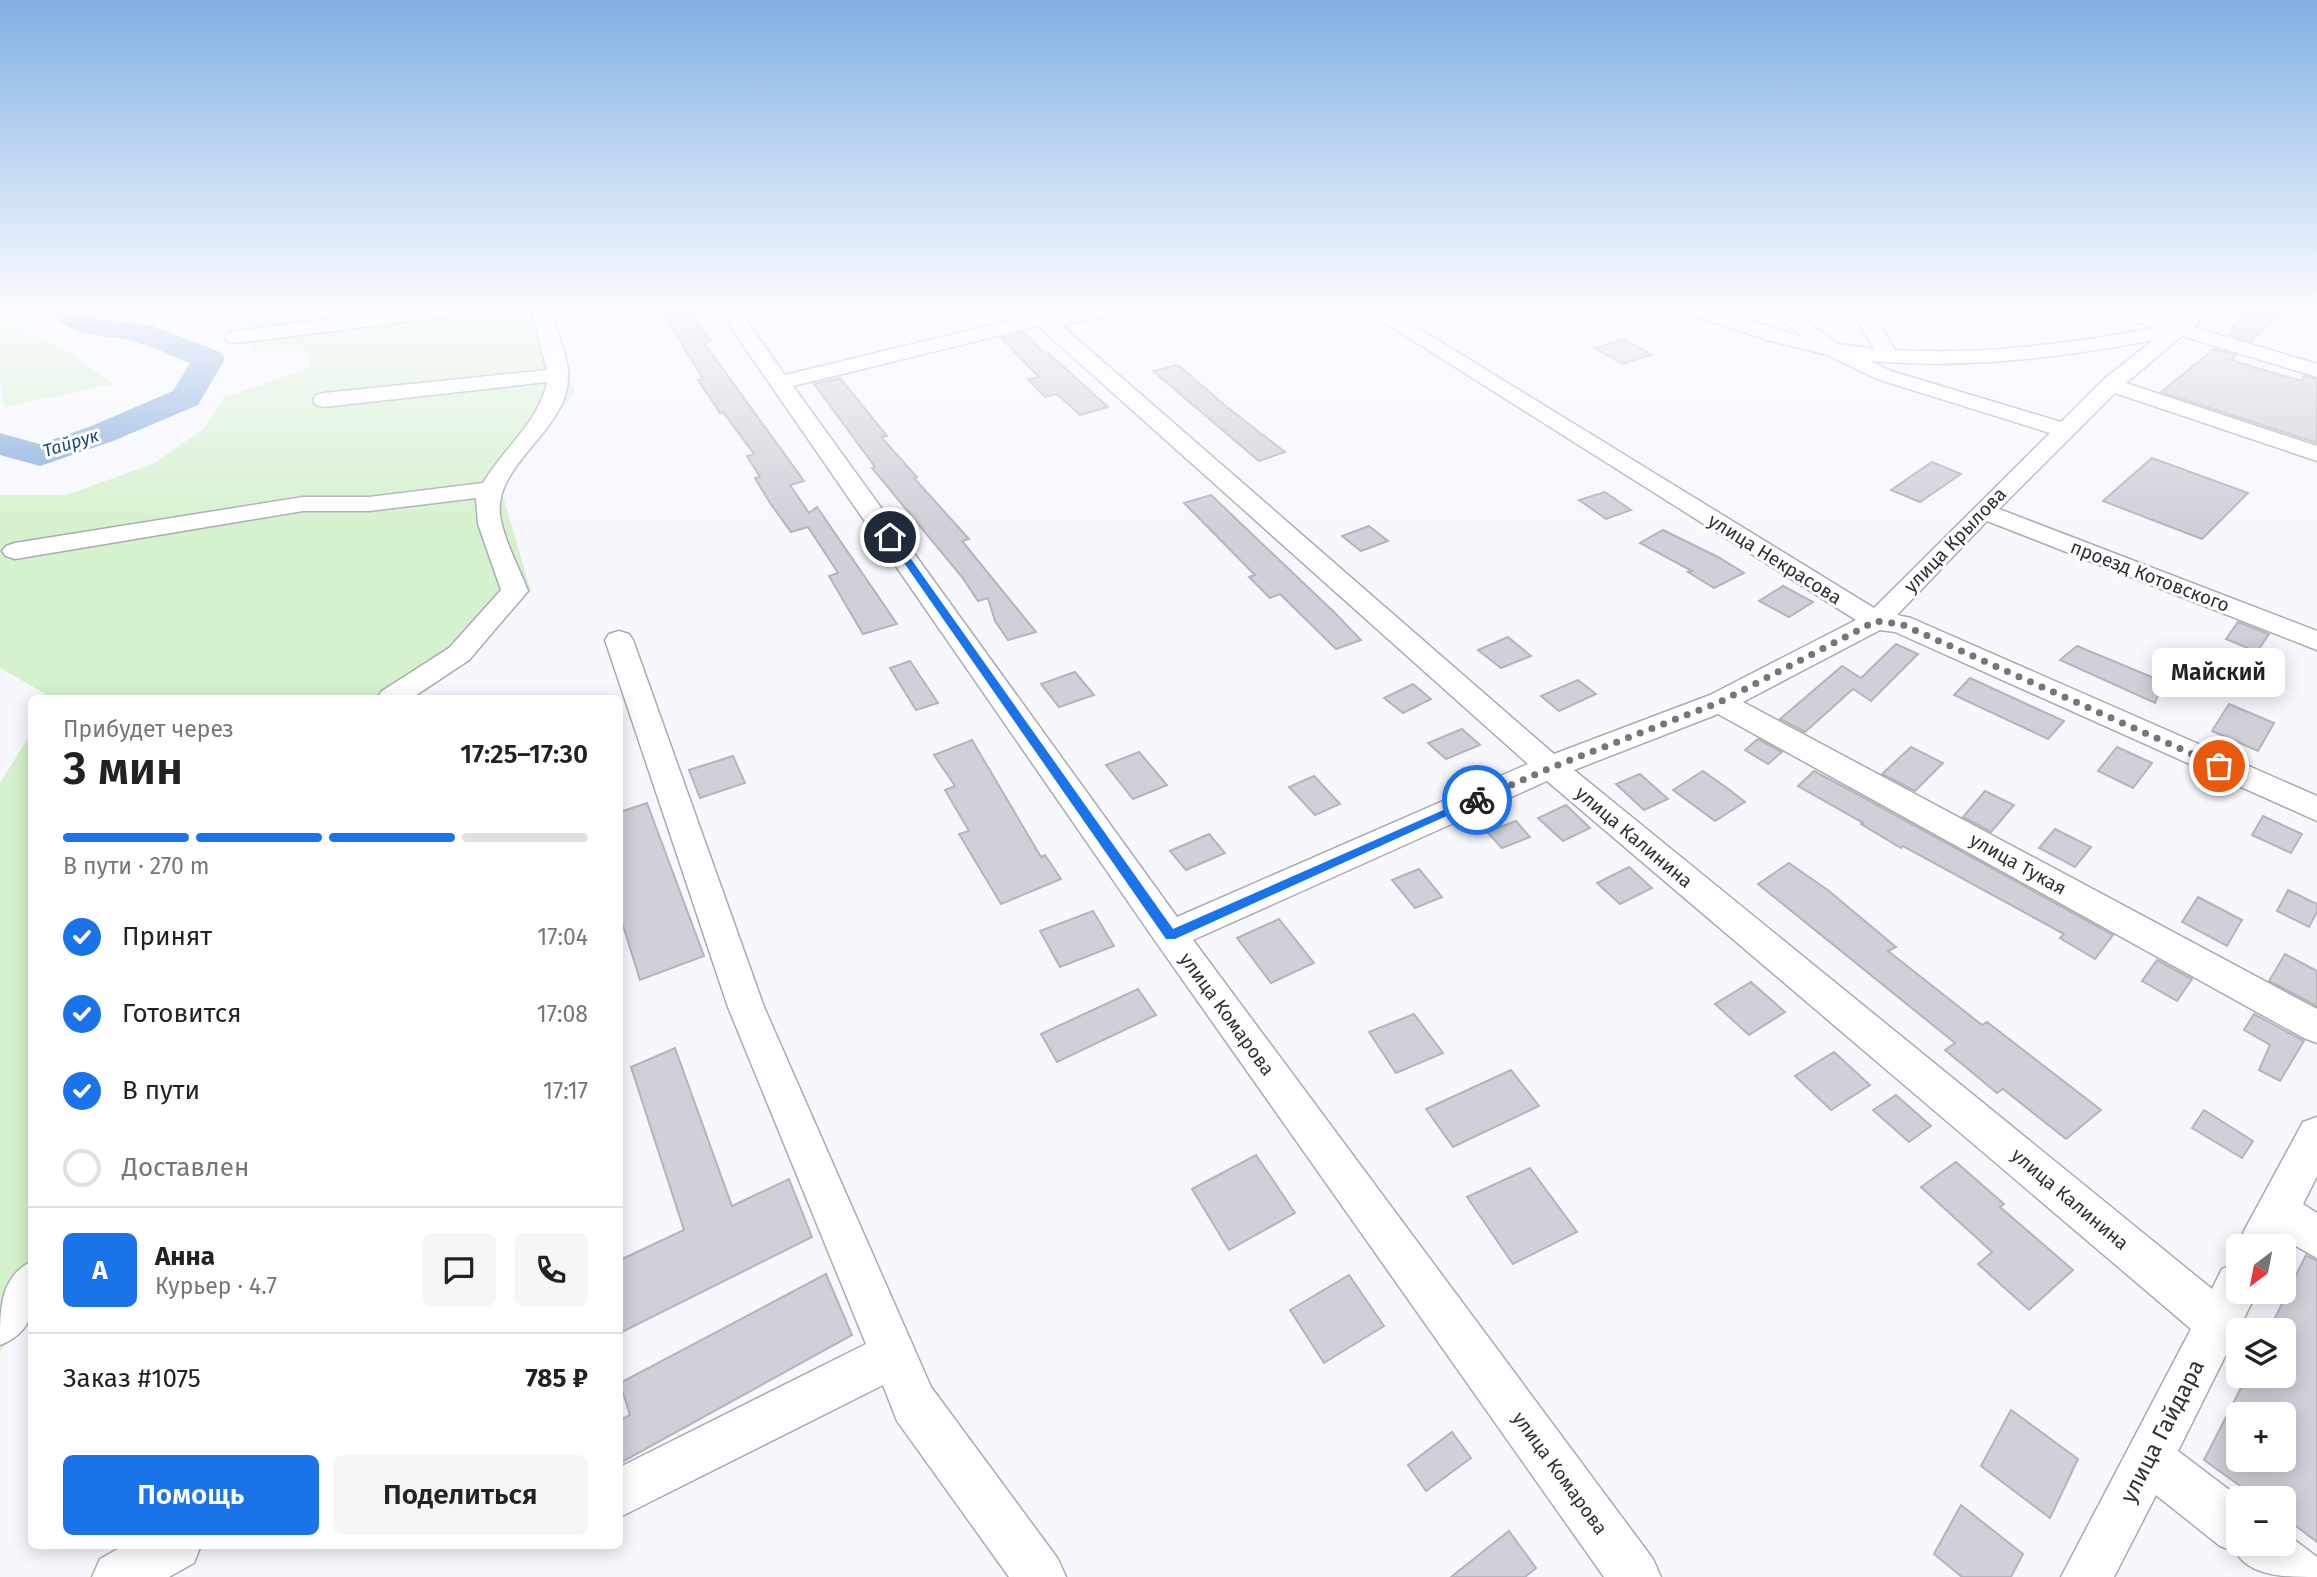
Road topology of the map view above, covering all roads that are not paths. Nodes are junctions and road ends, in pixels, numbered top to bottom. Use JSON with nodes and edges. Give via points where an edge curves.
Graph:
{"nodes":[{"id":1,"x":782,"y":382,"type":"edge"},
{"id":2,"x":486,"y":383,"type":"edge"},
{"id":3,"x":555,"y":383,"type":"edge"},
{"id":4,"x":1114,"y":383,"type":"edge"},
{"id":5,"x":1492,"y":383,"type":"edge"},
{"id":6,"x":1909,"y":383,"type":"edge"},
{"id":7,"x":2114,"y":383,"type":"edge"},
{"id":8,"x":2111,"y":385,"type":"junction"},
{"id":9,"x":324,"y":400,"type":"dead end"},
{"id":10,"x":2065,"y":430,"type":"junction"},
{"id":11,"x":2317,"y":454,"type":"edge"},
{"id":12,"x":490,"y":489,"type":"junction"},
{"id":13,"x":1983,"y":511,"type":"junction"},
{"id":14,"x":15,"y":551,"type":"dead end"},
{"id":15,"x":1876,"y":621,"type":"junction"},
{"id":16,"x":619,"y":640,"type":"dead end"},
{"id":17,"x":2317,"y":641,"type":"edge"},
{"id":18,"x":396,"y":695,"type":"edge"},
{"id":19,"x":1720,"y":702,"type":"junction"},
{"id":20,"x":1550,"y":768,"type":"junction"},
{"id":21,"x":2317,"y":809,"type":"edge"},
{"id":22,"x":1170,"y":935,"type":"junction"},
{"id":23,"x":2317,"y":1027,"type":"edge"},
{"id":24,"x":2317,"y":1135,"type":"edge"},
{"id":25,"x":2268,"y":1229,"type":"edge"},
{"id":26,"x":2317,"y":1237,"type":"edge"},
{"id":27,"x":28,"y":1287,"type":"edge"},
{"id":28,"x":2226,"y":1302,"type":"edge"},
{"id":29,"x":2228,"y":1304,"type":"edge"},
{"id":30,"x":0,"y":1323,"type":"edge"},
{"id":31,"x":893,"y":1355,"type":"junction"},
{"id":32,"x":2148,"y":1458,"type":"junction"},
{"id":33,"x":623,"y":1491,"type":"edge"},
{"id":34,"x":2226,"y":1519,"type":"edge"},
{"id":35,"x":169,"y":1549,"type":"edge"},
{"id":36,"x":2274,"y":1556,"type":"edge"},
{"id":37,"x":118,"y":1577,"type":"edge"},
{"id":38,"x":1040,"y":1577,"type":"edge"},
{"id":39,"x":1635,"y":1577,"type":"edge"},
{"id":40,"x":2087,"y":1577,"type":"edge"},
{"id":41,"x":2302,"y":1577,"type":"edge"}],
"edges":[{"from":1,"to":22,"type":"street","name":"улица Комарова"},
{"from":2,"to":9,"type":"street"},
{"from":3,"to":12,"type":"street","via":[[538,425]]},
{"from":4,"to":20,"type":"street","name":"улица Калинина"},
{"from":5,"to":15,"type":"street","name":"улица Некрасова"},
{"from":6,"to":10,"type":"street"},
{"from":7,"to":8,"type":"street","name":"улица Крылова"},
{"from":8,"to":10,"type":"street","name":"улица Крылова"},
{"from":8,"to":11,"type":"street"},
{"from":10,"to":13,"type":"street","name":"улица Крылова"},
{"from":12,"to":14,"type":"street","via":[[369,504],[303,504]]},
{"from":12,"to":18,"type":"street","via":[[487,513],[515,591],[459,653]]},
{"from":13,"to":15,"type":"street","name":"улица Крылова"},
{"from":13,"to":17,"type":"street","name":"проезд Котовского"},
{"from":15,"to":19,"type":"street","name":"улица Крылова"},
{"from":15,"to":21,"type":"street","name":"улица Некрасова","via":[[1901,624]]},
{"from":16,"to":31,"type":"street","via":[[746,1007]]},
{"from":19,"to":20,"type":"street","name":"улица Крылова"},
{"from":19,"to":23,"type":"street","name":"улица Тукая"},
{"from":20,"to":22,"type":"street","name":"улица Крылова"},
{"from":20,"to":28,"type":"street","name":"улица Калинина"},
{"from":22,"to":39,"type":"street","name":"улица Комарова"},
{"from":24,"to":25,"type":"street"},
{"from":25,"to":26,"type":"street"},
{"from":27,"to":30,"type":"street"},
{"from":29,"to":32,"type":"street","name":"улица Гайдара"},
{"from":31,"to":33,"type":"street"},
{"from":31,"to":38,"type":"street","via":[[914,1404]]},
{"from":32,"to":34,"type":"street"},
{"from":32,"to":40,"type":"street","name":"улица Гайдара"},
{"from":35,"to":37,"type":"street"},
{"from":36,"to":41,"type":"street"}]}
